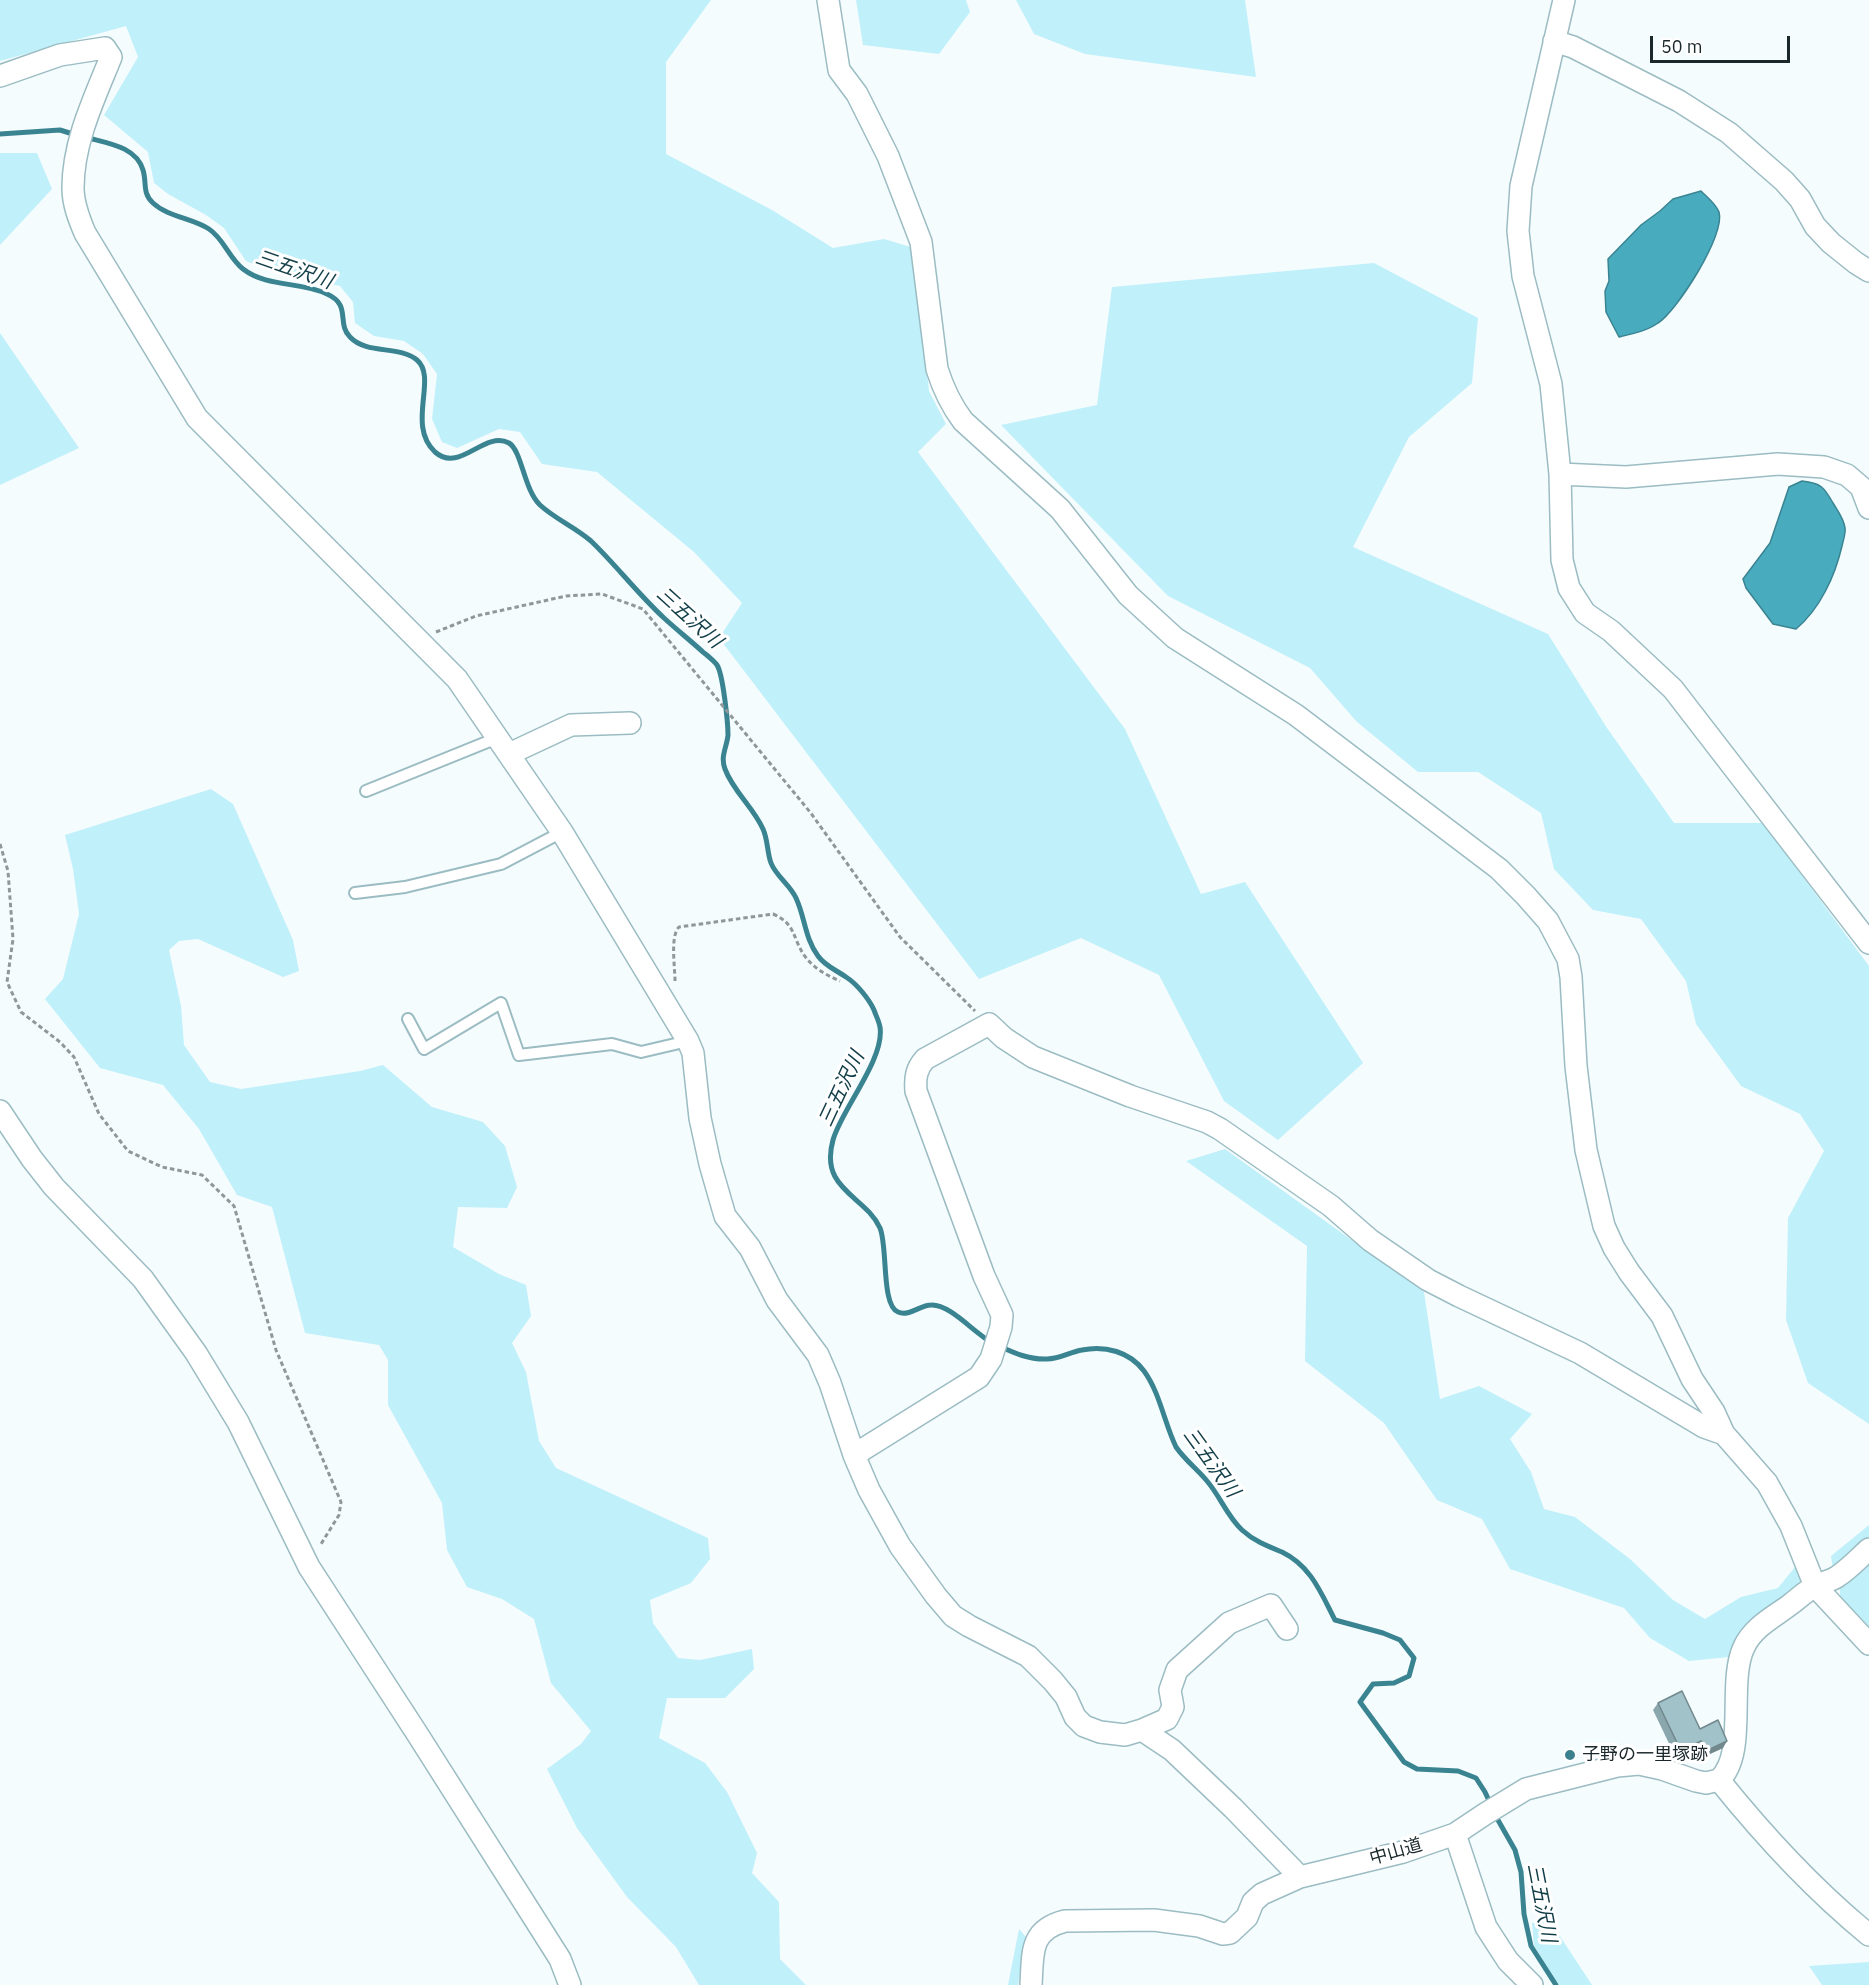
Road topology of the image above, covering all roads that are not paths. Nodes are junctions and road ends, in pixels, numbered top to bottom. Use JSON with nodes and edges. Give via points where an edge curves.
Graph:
{"nodes":[{"id":1,"x":828,"y":0,"type":"edge"},
{"id":2,"x":1564,"y":0,"type":"edge"},
{"id":3,"x":1554,"y":41,"type":"junction"},
{"id":4,"x":0,"y":76,"type":"edge"},
{"id":5,"x":1869,"y":271,"type":"edge"},
{"id":6,"x":1560,"y":474,"type":"junction"},
{"id":7,"x":1869,"y":508,"type":"edge"},
{"id":8,"x":630,"y":723,"type":"dead end"},
{"id":9,"x":503,"y":746,"type":"junction"},
{"id":10,"x":366,"y":791,"type":"dead end"},
{"id":11,"x":562,"y":832,"type":"junction"},
{"id":12,"x":355,"y":893,"type":"dead end"},
{"id":13,"x":1869,"y":943,"type":"edge"},
{"id":14,"x":408,"y":1019,"type":"dead end"},
{"id":15,"x":688,"y":1041,"type":"junction"},
{"id":16,"x":0,"y":1111,"type":"edge"},
{"id":17,"x":1724,"y":1434,"type":"junction"},
{"id":18,"x":854,"y":1455,"type":"junction"},
{"id":19,"x":1869,"y":1549,"type":"edge"},
{"id":20,"x":1815,"y":1586,"type":"junction"},
{"id":21,"x":1287,"y":1629,"type":"dead end"},
{"id":22,"x":1869,"y":1644,"type":"edge"},
{"id":23,"x":1142,"y":1730,"type":"junction"},
{"id":24,"x":1719,"y":1780,"type":"junction"},
{"id":25,"x":1455,"y":1834,"type":"junction"},
{"id":26,"x":1300,"y":1877,"type":"junction"},
{"id":27,"x":1869,"y":1935,"type":"edge"},
{"id":28,"x":570,"y":1985,"type":"edge"},
{"id":29,"x":1031,"y":1985,"type":"edge"},
{"id":30,"x":1532,"y":1985,"type":"edge"}],
"edges":[{"from":1,"to":17,"type":"street","via":[[839,70],[857,94],[888,156],[921,242],[937,369],[954,410],[1060,509],[1128,595],[1175,638],[1296,715],[1499,869],[1548,921],[1568,959],[1586,1150],[1604,1226],[1624,1264],[1662,1316]]},
{"from":2,"to":3,"type":"street"},
{"from":3,"to":5,"type":"street","via":[[1679,101],[1729,133],[1784,181],[1831,243]]},
{"from":3,"to":6,"type":"street","via":[[1521,186],[1518,231],[1523,276],[1551,384]]},
{"from":4,"to":9,"type":"street","via":[[60,55],[105,48],[111,57],[77,146],[73,190],[85,232],[197,418],[457,679]]},
{"from":6,"to":7,"type":"street","via":[[1626,477],[1779,464],[1824,467],[1847,475],[1861,487]]},
{"from":6,"to":13,"type":"street","via":[[1562,561],[1569,588],[1585,613],[1673,689]]},
{"from":8,"to":9,"type":"street","via":[[571,725]]},
{"from":9,"to":10,"type":"lane"},
{"from":9,"to":11,"type":"street"},
{"from":11,"to":12,"type":"lane","via":[[501,864],[405,887]]},
{"from":11,"to":15,"type":"street"},
{"from":14,"to":15,"type":"lane","via":[[424,1050],[501,1003],[519,1055],[612,1044],[641,1052]]},
{"from":15,"to":18,"type":"street","via":[[693,1053],[700,1118],[725,1216],[750,1248],[777,1300],[818,1355]]},
{"from":16,"to":28,"type":"street","via":[[54,1188],[143,1279],[196,1353],[238,1422],[306,1561],[560,1959]]},
{"from":17,"to":18,"type":"street","via":[[1704,1427],[1580,1353],[1428,1280],[1220,1129],[1033,1057],[988,1024],[925,1059],[917,1067],[915,1082],[984,1276],[1002,1315],[1000,1333],[992,1357],[974,1381]]},
{"from":17,"to":20,"type":"street","via":[[1767,1483],[1791,1526]]},
{"from":18,"to":23,"type":"street","via":[[900,1546],[953,1616],[1028,1656],[1066,1697],[1084,1726],[1125,1734]]},
{"from":19,"to":20,"type":"street","via":[[1837,1577]]},
{"from":20,"to":22,"type":"street"},
{"from":20,"to":24,"type":"street","via":[[1767,1620],[1744,1645],[1739,1658],[1732,1750],[1727,1770]]},
{"from":21,"to":23,"type":"street","via":[[1271,1605],[1229,1623],[1177,1670],[1170,1690],[1173,1707],[1167,1719]]},
{"from":23,"to":26,"type":"street","via":[[1172,1750]]},
{"from":24,"to":25,"type":"street","name":"中山道","via":[[1696,1781],[1638,1764],[1617,1766],[1526,1789]]},
{"from":24,"to":27,"type":"street","via":[[1800,1871]]},
{"from":25,"to":26,"type":"street","name":"中山道","via":[[1403,1852]]},
{"from":25,"to":30,"type":"street","via":[[1486,1927],[1508,1961]]},
{"from":26,"to":29,"type":"street","name":"中山道","via":[[1257,1898],[1247,1917],[1230,1933],[1154,1920],[1052,1924],[1036,1943]]}]}
